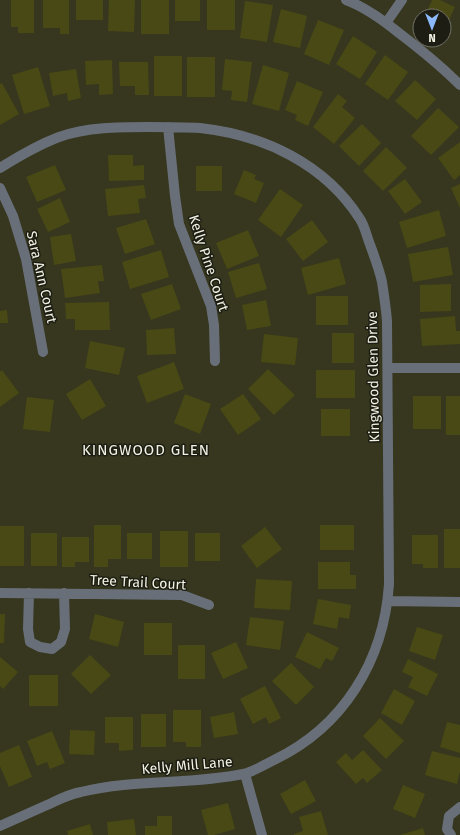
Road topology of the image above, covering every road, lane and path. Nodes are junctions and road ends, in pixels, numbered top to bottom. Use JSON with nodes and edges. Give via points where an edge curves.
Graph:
{"nodes":[{"id":1,"x":402,"y":0,"type":"edge"},
{"id":2,"x":353,"y":1,"type":"edge"},
{"id":3,"x":386,"y":23,"type":"junction"},
{"id":4,"x":460,"y":85,"type":"edge"},
{"id":5,"x":168,"y":127,"type":"junction"},
{"id":6,"x":0,"y":168,"type":"edge"},
{"id":7,"x":0,"y":188,"type":"edge"},
{"id":8,"x":43,"y":352,"type":"dead end"},
{"id":9,"x":215,"y":361,"type":"dead end"},
{"id":10,"x":388,"y":368,"type":"junction"},
{"id":11,"x":460,"y":368,"type":"edge"},
{"id":12,"x":0,"y":593,"type":"edge"},
{"id":13,"x":64,"y":593,"type":"junction"},
{"id":14,"x":28,"y":594,"type":"junction"},
{"id":15,"x":388,"y":601,"type":"junction"},
{"id":16,"x":460,"y":602,"type":"edge"},
{"id":17,"x":209,"y":605,"type":"dead end"},
{"id":18,"x":245,"y":774,"type":"junction"},
{"id":19,"x":460,"y":807,"type":"edge"},
{"id":20,"x":0,"y":826,"type":"edge"},
{"id":21,"x":262,"y":835,"type":"edge"},
{"id":22,"x":451,"y":835,"type":"edge"}],
"edges":[{"from":1,"to":3,"type":"street"},
{"from":2,"to":3,"type":"street"},
{"from":3,"to":4,"type":"street","via":[[437,63]]},
{"from":5,"to":6,"type":"street","name":"Kingwood Glen Drive","via":[[87,130],[33,148]]},
{"from":5,"to":9,"type":"street","name":"Kelly Pine Court","via":[[179,224],[211,306]]},
{"from":5,"to":10,"type":"street","name":"Kingwood Glen Drive","via":[[205,129],[253,139],[306,164],[349,202],[362,221],[382,282],[387,321]]},
{"from":7,"to":8,"type":"street","name":"Sara Ann Court","via":[[13,216],[26,259]]},
{"from":10,"to":11,"type":"street"},
{"from":10,"to":15,"type":"street","name":"Kingwood Glen Drive"},
{"from":12,"to":14,"type":"street","name":"Tree Trail Court"},
{"from":13,"to":14,"type":"street","name":"Tree Trail Court"},
{"from":13,"to":14,"type":"street","via":[[65,628],[62,642],[52,648],[40,647],[30,642]]},
{"from":13,"to":17,"type":"street","name":"Tree Trail Court","via":[[182,595]]},
{"from":15,"to":16,"type":"street"},
{"from":15,"to":18,"type":"street","name":"Kelly Mill Lane","via":[[384,623],[365,673],[336,716],[293,750]]},
{"from":18,"to":20,"type":"street","name":"Kelly Mill Lane","via":[[203,781],[114,786],[80,792]]},
{"from":18,"to":21,"type":"street"},
{"from":19,"to":22,"type":"street","via":[[449,816],[447,829]]}]}
